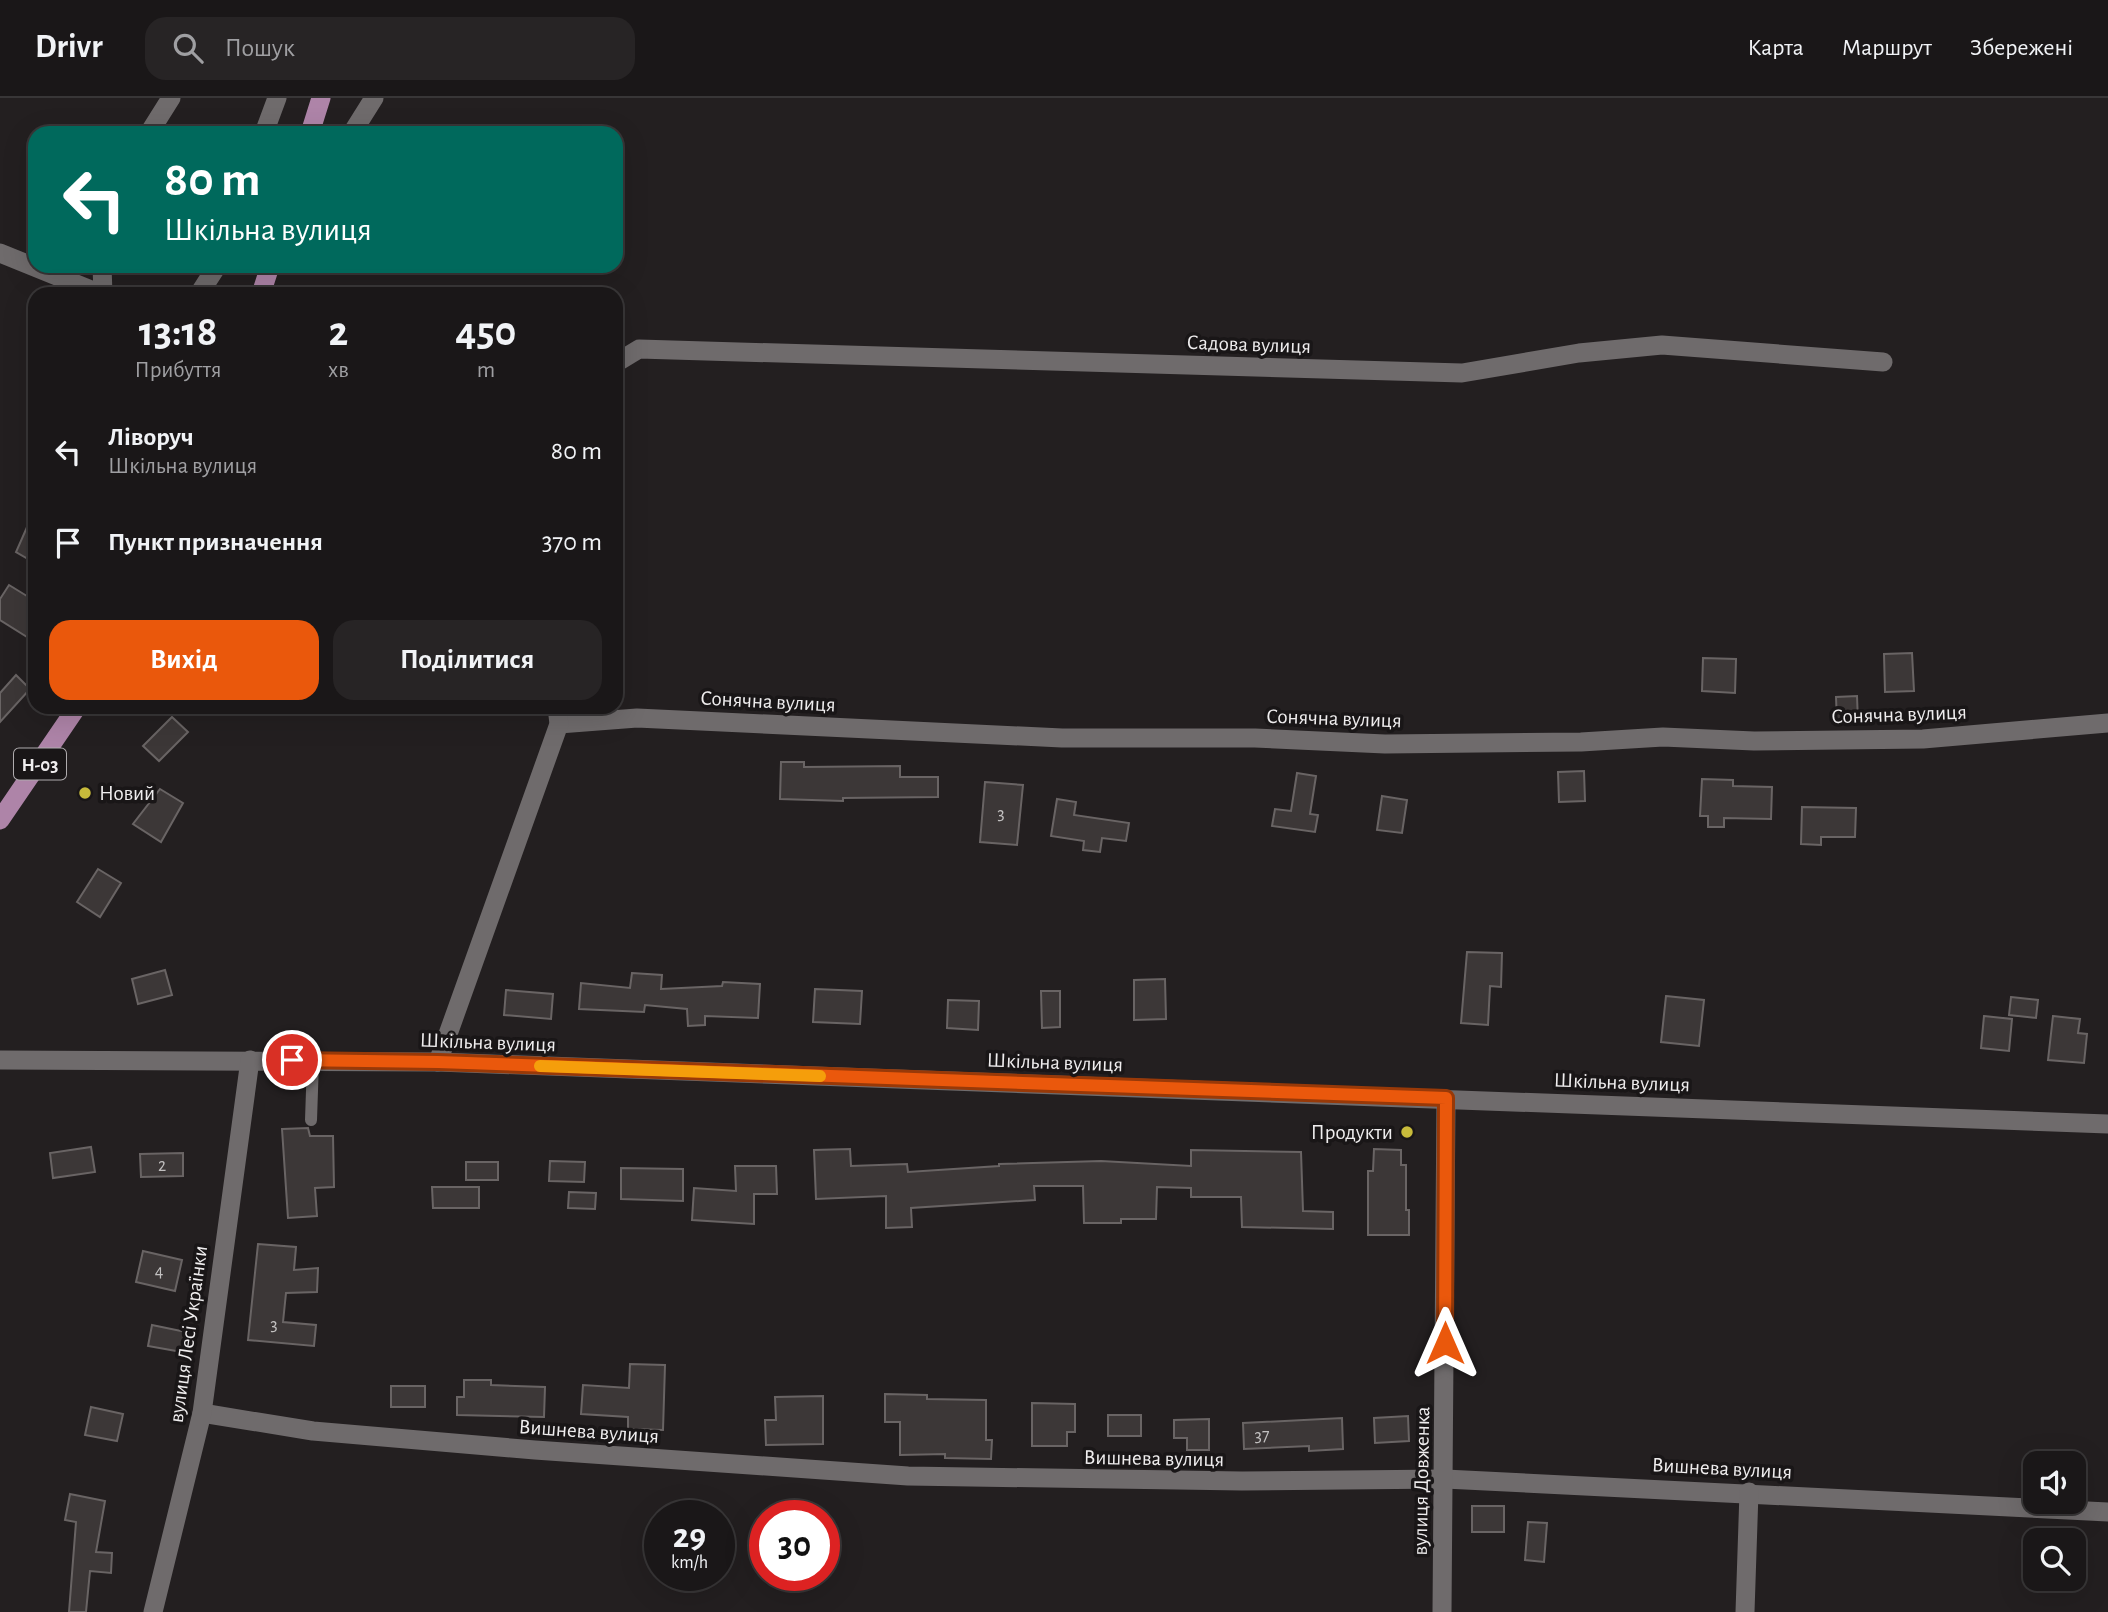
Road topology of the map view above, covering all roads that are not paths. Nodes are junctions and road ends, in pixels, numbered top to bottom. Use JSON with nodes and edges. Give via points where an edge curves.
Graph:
{"nodes":[{"id":1,"x":171,"y":98,"type":"edge"},
{"id":2,"x":277,"y":98,"type":"edge"},
{"id":3,"x":321,"y":98,"type":"edge"},
{"id":4,"x":374,"y":98,"type":"edge"},
{"id":5,"x":153,"y":126,"type":"edge"},
{"id":6,"x":267,"y":126,"type":"edge"},
{"id":7,"x":312,"y":126,"type":"edge"},
{"id":8,"x":356,"y":126,"type":"edge"},
{"id":9,"x":0,"y":253,"type":"edge"},
{"id":10,"x":28,"y":264,"type":"edge"},
{"id":11,"x":50,"y":273,"type":"edge"},
{"id":12,"x":85,"y":287,"type":"edge"},
{"id":13,"x":623,"y":359,"type":"edge"},
{"id":14,"x":1883,"y":362,"type":"dead end"},
{"id":15,"x":73,"y":714,"type":"edge"},
{"id":16,"x":558,"y":716,"type":"edge"},
{"id":17,"x":2108,"y":723,"type":"edge"},
{"id":18,"x":0,"y":820,"type":"edge"},
{"id":19,"x":0,"y":1060,"type":"edge"},
{"id":20,"x":250,"y":1060,"type":"junction"},
{"id":21,"x":313,"y":1061,"type":"junction"},
{"id":22,"x":438,"y":1062,"type":"junction"},
{"id":23,"x":1446,"y":1098,"type":"junction"},
{"id":24,"x":311,"y":1120,"type":"dead end"},
{"id":25,"x":2108,"y":1124,"type":"edge"},
{"id":26,"x":202,"y":1413,"type":"junction"},
{"id":27,"x":1445,"y":1479,"type":"junction"},
{"id":28,"x":1749,"y":1492,"type":"junction"},
{"id":29,"x":2108,"y":1512,"type":"edge"},
{"id":30,"x":153,"y":1612,"type":"edge"},
{"id":31,"x":1442,"y":1612,"type":"edge"},
{"id":32,"x":1745,"y":1612,"type":"edge"}],
"edges":[{"from":1,"to":5,"type":"street"},
{"from":2,"to":6,"type":"street"},
{"from":3,"to":7,"type":"main road"},
{"from":4,"to":8,"type":"street"},
{"from":9,"to":10,"type":"street"},
{"from":11,"to":12,"type":"street"},
{"from":13,"to":14,"type":"street","name":"Садова вулиця","via":[[639,349],[1462,373],[1579,353],[1661,345]]},
{"from":15,"to":18,"type":"main road","number":"Н-03"},
{"from":16,"to":17,"type":"street","name":"Сонячна вулиця","via":[[1062,738],[1255,738],[1385,744],[1581,743],[1663,737],[1754,741],[1923,738]]},
{"from":16,"to":22,"type":"street"},
{"from":19,"to":20,"type":"street","name":"Шкільна вулиця"},
{"from":20,"to":21,"type":"street","name":"Шкільна вулиця"},
{"from":20,"to":26,"type":"street","name":"вулиця Лесі Українки"},
{"from":21,"to":22,"type":"street","name":"Шкільна вулиця"},
{"from":21,"to":24,"type":"lane"},
{"from":22,"to":23,"type":"street","name":"Шкільна вулиця"},
{"from":23,"to":25,"type":"street","name":"Шкільна вулиця"},
{"from":23,"to":27,"type":"street","name":"вулиця Довженка"},
{"from":26,"to":27,"type":"street","name":"Вишнева вулиця","via":[[313,1431],[908,1476],[1242,1482]]},
{"from":26,"to":30,"type":"street","name":"вулиця Лесі Українки"},
{"from":27,"to":28,"type":"street","name":"Вишнева вулиця"},
{"from":27,"to":31,"type":"street","name":"вулиця Довженка"},
{"from":28,"to":29,"type":"street","name":"Вишнева вулиця"},
{"from":28,"to":32,"type":"street"}]}
